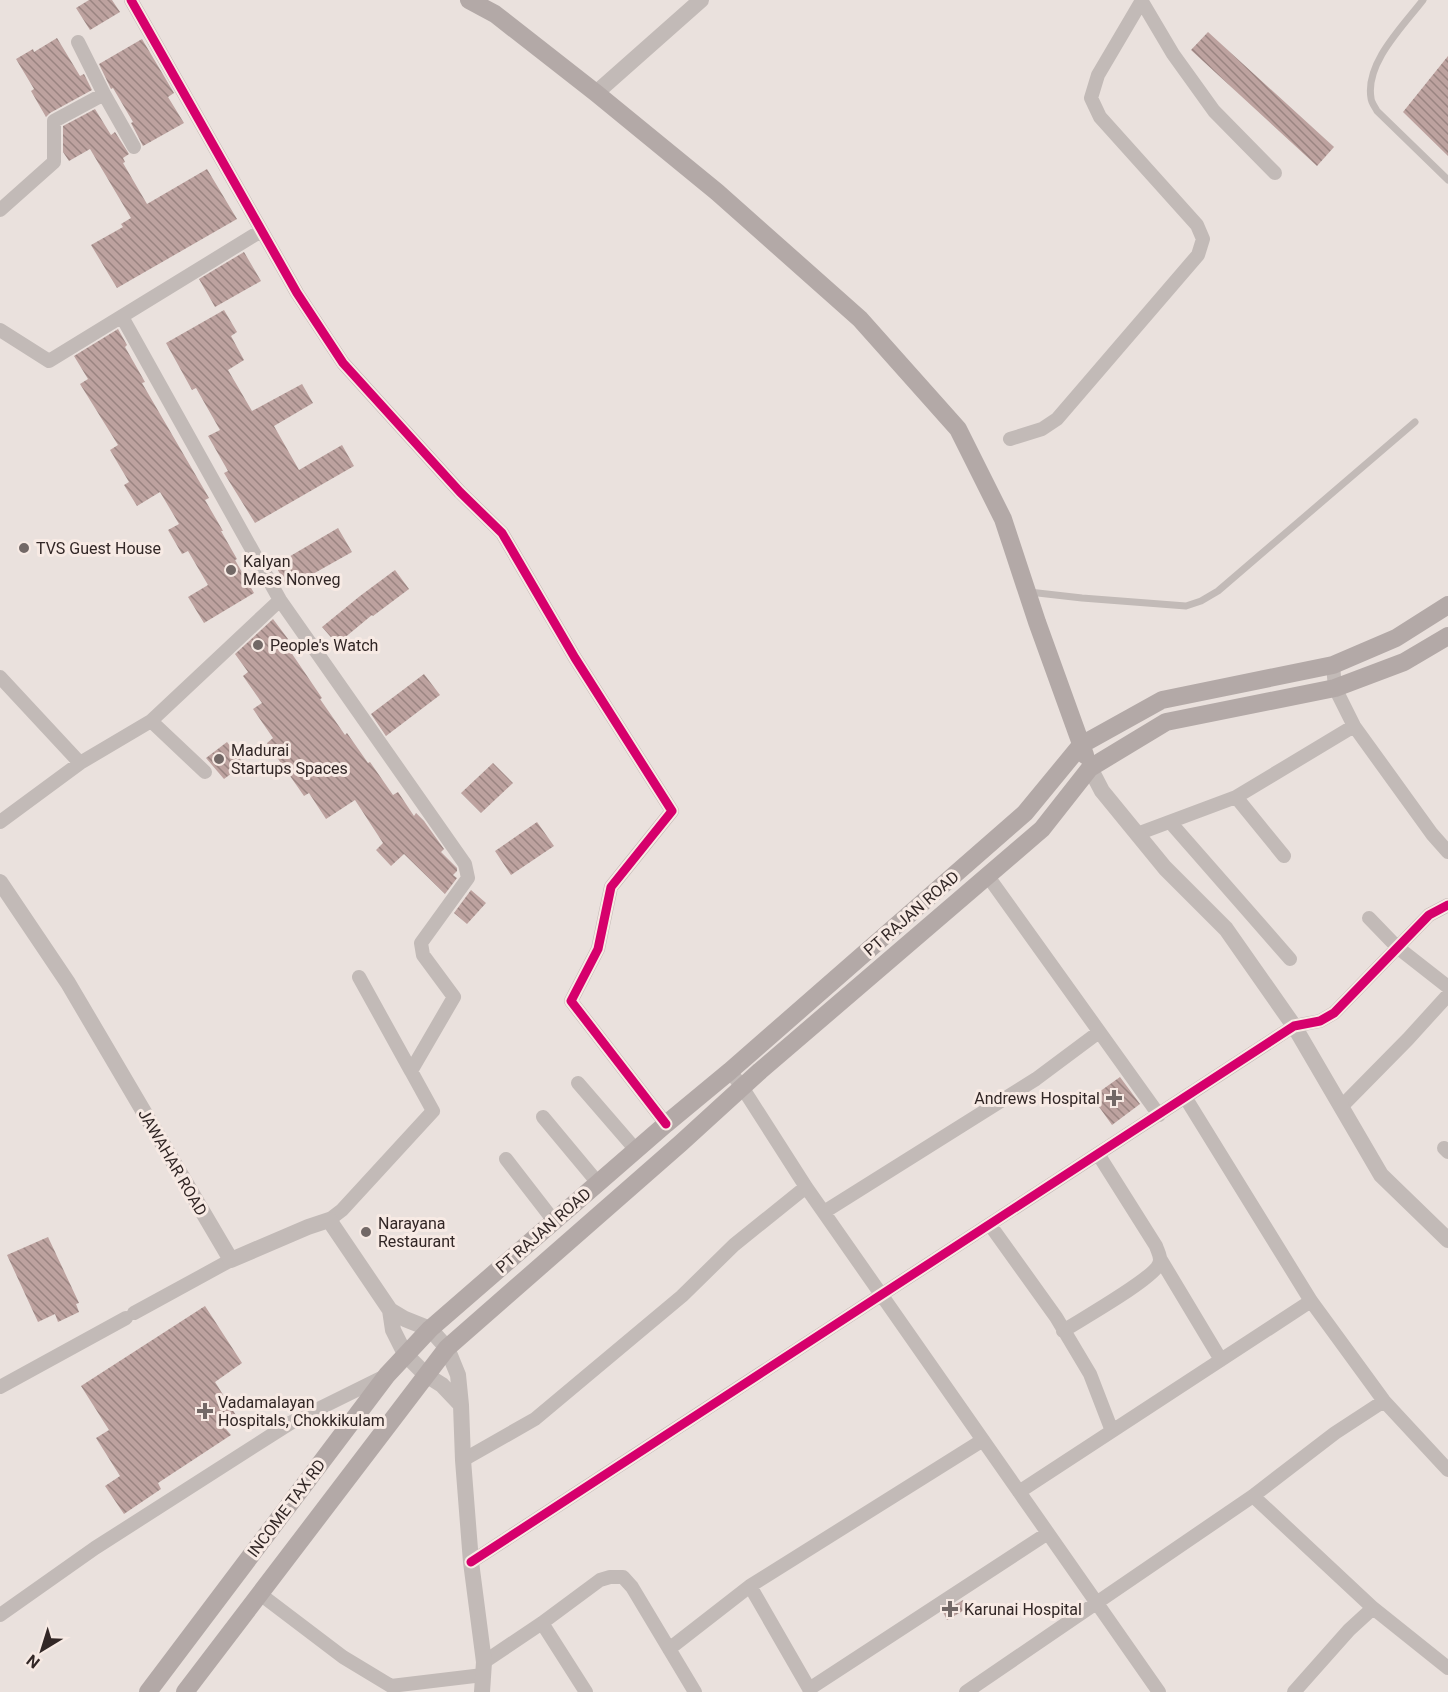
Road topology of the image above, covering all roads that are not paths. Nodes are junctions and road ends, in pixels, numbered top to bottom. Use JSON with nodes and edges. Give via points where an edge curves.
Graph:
{"nodes":[{"id":1,"x":131,"y":0,"type":"edge"},
{"id":2,"x":469,"y":0,"type":"edge"},
{"id":3,"x":701,"y":0,"type":"edge"},
{"id":4,"x":1423,"y":0,"type":"edge"},
{"id":5,"x":1141,"y":1,"type":"edge"},
{"id":6,"x":78,"y":42,"type":"dead end"},
{"id":7,"x":596,"y":93,"type":"junction"},
{"id":8,"x":104,"y":94,"type":"junction"},
{"id":9,"x":134,"y":147,"type":"dead end"},
{"id":10,"x":1275,"y":173,"type":"dead end"},
{"id":11,"x":1448,"y":180,"type":"edge"},
{"id":12,"x":0,"y":210,"type":"edge"},
{"id":13,"x":261,"y":231,"type":"junction"},
{"id":14,"x":122,"y":317,"type":"junction"},
{"id":15,"x":0,"y":330,"type":"edge"},
{"id":16,"x":1415,"y":422,"type":"dead end"},
{"id":17,"x":1010,"y":439,"type":"dead end"},
{"id":18,"x":1027,"y":592,"type":"junction"},
{"id":19,"x":280,"y":600,"type":"junction"},
{"id":20,"x":1448,"y":605,"type":"edge"},
{"id":21,"x":1448,"y":636,"type":"edge"},
{"id":22,"x":1333,"y":665,"type":"junction"},
{"id":23,"x":0,"y":677,"type":"edge"},
{"id":24,"x":1335,"y":688,"type":"junction"},
{"id":25,"x":151,"y":721,"type":"junction"},
{"id":26,"x":1354,"y":726,"type":"junction"},
{"id":27,"x":1082,"y":745,"type":"junction"},
{"id":28,"x":80,"y":763,"type":"junction"},
{"id":29,"x":1090,"y":768,"type":"junction"},
{"id":30,"x":205,"y":772,"type":"dead end"},
{"id":31,"x":1236,"y":797,"type":"junction"},
{"id":32,"x":0,"y":822,"type":"edge"},
{"id":33,"x":1170,"y":822,"type":"junction"},
{"id":34,"x":1137,"y":834,"type":"junction"},
{"id":35,"x":1448,"y":852,"type":"edge"},
{"id":36,"x":1284,"y":856,"type":"dead end"},
{"id":37,"x":987,"y":875,"type":"junction"},
{"id":38,"x":0,"y":882,"type":"edge"},
{"id":39,"x":1448,"y":905,"type":"edge"},
{"id":40,"x":1369,"y":918,"type":"dead end"},
{"id":41,"x":885,"y":936,"type":"junction"},
{"id":42,"x":1397,"y":947,"type":"junction"},
{"id":43,"x":896,"y":954,"type":"junction"},
{"id":44,"x":1290,"y":959,"type":"dead end"},
{"id":45,"x":359,"y":977,"type":"dead end"},
{"id":46,"x":1448,"y":987,"type":"edge"},
{"id":47,"x":1448,"y":995,"type":"edge"},
{"id":48,"x":1294,"y":1026,"type":"junction"},
{"id":49,"x":1099,"y":1032,"type":"junction"},
{"id":50,"x":411,"y":1071,"type":"junction"},
{"id":51,"x":730,"y":1071,"type":"junction"},
{"id":52,"x":578,"y":1083,"type":"dead end"},
{"id":53,"x":742,"y":1087,"type":"junction"},
{"id":54,"x":1185,"y":1098,"type":"junction"},
{"id":55,"x":1341,"y":1107,"type":"junction"},
{"id":56,"x":1159,"y":1115,"type":"junction"},
{"id":57,"x":543,"y":1118,"type":"dead end"},
{"id":58,"x":666,"y":1124,"type":"junction"},
{"id":59,"x":636,"y":1150,"type":"junction"},
{"id":60,"x":1098,"y":1154,"type":"junction"},
{"id":61,"x":506,"y":1159,"type":"dead end"},
{"id":62,"x":598,"y":1183,"type":"junction"},
{"id":63,"x":806,"y":1187,"type":"junction"},
{"id":64,"x":824,"y":1212,"type":"junction"},
{"id":65,"x":329,"y":1220,"type":"junction"},
{"id":66,"x":554,"y":1221,"type":"junction"},
{"id":67,"x":990,"y":1225,"type":"junction"},
{"id":68,"x":1448,"y":1240,"type":"edge"},
{"id":69,"x":231,"y":1260,"type":"junction"},
{"id":70,"x":1161,"y":1260,"type":"junction"},
{"id":71,"x":882,"y":1295,"type":"junction"},
{"id":72,"x":1311,"y":1301,"type":"junction"},
{"id":73,"x":390,"y":1310,"type":"junction"},
{"id":74,"x":430,"y":1329,"type":"junction"},
{"id":75,"x":1063,"y":1330,"type":"junction"},
{"id":76,"x":447,"y":1348,"type":"junction"},
{"id":77,"x":405,"y":1354,"type":"junction"},
{"id":78,"x":1221,"y":1360,"type":"junction"},
{"id":79,"x":387,"y":1375,"type":"junction"},
{"id":80,"x":426,"y":1375,"type":"junction"},
{"id":81,"x":0,"y":1387,"type":"edge"},
{"id":82,"x":1384,"y":1401,"type":"junction"},
{"id":83,"x":461,"y":1405,"type":"junction"},
{"id":84,"x":1112,"y":1431,"type":"junction"},
{"id":85,"x":983,"y":1440,"type":"junction"},
{"id":86,"x":463,"y":1460,"type":"junction"},
{"id":87,"x":1448,"y":1470,"type":"edge"},
{"id":88,"x":1019,"y":1491,"type":"junction"},
{"id":89,"x":1253,"y":1496,"type":"junction"},
{"id":90,"x":1048,"y":1533,"type":"junction"},
{"id":91,"x":471,"y":1562,"type":"junction"},
{"id":92,"x":750,"y":1587,"type":"junction"},
{"id":93,"x":260,"y":1594,"type":"junction"},
{"id":94,"x":1097,"y":1603,"type":"junction"},
{"id":95,"x":1373,"y":1608,"type":"junction"},
{"id":96,"x":0,"y":1615,"type":"edge"},
{"id":97,"x":543,"y":1623,"type":"junction"},
{"id":98,"x":669,"y":1649,"type":"junction"},
{"id":99,"x":1448,"y":1668,"type":"edge"},
{"id":100,"x":483,"y":1676,"type":"edge"},
{"id":101,"x":383,"y":1687,"type":"edge"},
{"id":102,"x":810,"y":1691,"type":"edge"},
{"id":103,"x":148,"y":1692,"type":"edge"},
{"id":104,"x":185,"y":1692,"type":"edge"},
{"id":105,"x":586,"y":1692,"type":"edge"},
{"id":106,"x":695,"y":1692,"type":"edge"},
{"id":107,"x":966,"y":1692,"type":"edge"},
{"id":108,"x":1159,"y":1692,"type":"edge"},
{"id":109,"x":1294,"y":1692,"type":"edge"}],
"edges":[{"from":1,"to":13,"type":"street"},
{"from":2,"to":7,"type":"main road","via":[[495,14]]},
{"from":3,"to":7,"type":"street"},
{"from":4,"to":11,"type":"lane","via":[[1379,58],[1371,78],[1371,100],[1377,111]]},
{"from":5,"to":10,"type":"street","via":[[1214,111]]},
{"from":5,"to":17,"type":"street","via":[[1098,75],[1091,99],[1100,117],[1197,225],[1203,239],[1198,255],[1057,418],[1042,429]]},
{"from":6,"to":8,"type":"street"},
{"from":7,"to":18,"type":"main road","via":[[717,192],[860,318],[958,429],[1003,519]]},
{"from":8,"to":9,"type":"street"},
{"from":8,"to":12,"type":"street","via":[[54,121],[54,162]]},
{"from":13,"to":14,"type":"street"},
{"from":13,"to":58,"type":"street","via":[[343,363],[502,533],[672,811],[611,887],[598,949],[571,1001]]},
{"from":14,"to":15,"type":"street","via":[[49,361]]},
{"from":14,"to":19,"type":"street"},
{"from":16,"to":18,"type":"lane","via":[[1201,602],[1186,606]]},
{"from":18,"to":27,"type":"main road"},
{"from":19,"to":25,"type":"street"},
{"from":19,"to":50,"type":"street","via":[[465,864],[468,878],[421,943],[423,955],[454,997]]},
{"from":20,"to":22,"type":"main road","name":"PT RAJAN ROAD","via":[[1396,638]]},
{"from":21,"to":24,"type":"main road","name":"PT RAJAN ROAD","via":[[1404,662]]},
{"from":22,"to":24,"type":"street"},
{"from":22,"to":27,"type":"main road","name":"PT RAJAN ROAD","via":[[1162,700]]},
{"from":23,"to":28,"type":"street"},
{"from":24,"to":26,"type":"street"},
{"from":24,"to":29,"type":"main road","name":"PT RAJAN ROAD","via":[[1166,722]]},
{"from":25,"to":28,"type":"street"},
{"from":25,"to":30,"type":"street"},
{"from":26,"to":31,"type":"street"},
{"from":26,"to":35,"type":"street"},
{"from":27,"to":29,"type":"main road"},
{"from":27,"to":41,"type":"main road","name":"PT RAJAN ROAD","via":[[1025,813]]},
{"from":28,"to":32,"type":"street"},
{"from":29,"to":34,"type":"street","via":[[1102,791]]},
{"from":29,"to":37,"type":"main road","name":"PT RAJAN ROAD","via":[[1042,829]]},
{"from":31,"to":33,"type":"street"},
{"from":31,"to":36,"type":"street"},
{"from":33,"to":34,"type":"street"},
{"from":33,"to":44,"type":"street"},
{"from":34,"to":48,"type":"street","via":[[1226,929]]},
{"from":37,"to":43,"type":"main road","name":"PT RAJAN ROAD"},
{"from":37,"to":49,"type":"street"},
{"from":38,"to":69,"type":"street","name":"JAWAHAR ROAD","via":[[68,983]]},
{"from":39,"to":42,"type":"street","via":[[1429,915]]},
{"from":40,"to":42,"type":"street"},
{"from":41,"to":43,"type":"main road"},
{"from":41,"to":51,"type":"main road","name":"PT RAJAN ROAD"},
{"from":42,"to":46,"type":"street"},
{"from":42,"to":48,"type":"street","via":[[1334,1013],[1320,1021]]},
{"from":43,"to":53,"type":"main road","name":"PT RAJAN ROAD"},
{"from":45,"to":50,"type":"street"},
{"from":47,"to":55,"type":"street"},
{"from":48,"to":54,"type":"street"},
{"from":48,"to":55,"type":"street"},
{"from":49,"to":56,"type":"street"},
{"from":49,"to":64,"type":"street","via":[[1036,1079]]},
{"from":50,"to":65,"type":"street","via":[[433,1111]]},
{"from":51,"to":53,"type":"street"},
{"from":51,"to":58,"type":"main road","name":"PT RAJAN ROAD"},
{"from":52,"to":59,"type":"street"},
{"from":53,"to":63,"type":"street"},
{"from":53,"to":76,"type":"main road","name":"PT RAJAN ROAD"},
{"from":54,"to":56,"type":"street"},
{"from":54,"to":72,"type":"street"},
{"from":55,"to":68,"type":"street","via":[[1381,1175]]},
{"from":56,"to":60,"type":"street"},
{"from":57,"to":62,"type":"street"},
{"from":58,"to":59,"type":"main road","name":"PT RAJAN ROAD"},
{"from":59,"to":62,"type":"main road","name":"PT RAJAN ROAD"},
{"from":60,"to":67,"type":"street"},
{"from":60,"to":70,"type":"street"},
{"from":61,"to":66,"type":"street"},
{"from":62,"to":66,"type":"main road","name":"PT RAJAN ROAD"},
{"from":63,"to":64,"type":"street"},
{"from":63,"to":86,"type":"street","via":[[535,1419]]},
{"from":64,"to":71,"type":"street"},
{"from":65,"to":69,"type":"street"},
{"from":65,"to":73,"type":"street"},
{"from":66,"to":74,"type":"main road","name":"PT RAJAN ROAD"},
{"from":67,"to":71,"type":"street"},
{"from":67,"to":75,"type":"street"},
{"from":69,"to":81,"type":"street"},
{"from":70,"to":75,"type":"street","via":[[1142,1282]]},
{"from":70,"to":78,"type":"street"},
{"from":71,"to":85,"type":"street"},
{"from":71,"to":91,"type":"street"},
{"from":72,"to":78,"type":"street"},
{"from":72,"to":82,"type":"street"},
{"from":73,"to":74,"type":"street"},
{"from":73,"to":77,"type":"street","via":[[393,1330]]},
{"from":74,"to":76,"type":"street"},
{"from":74,"to":77,"type":"main road","name":"INCOME TAX RD"},
{"from":75,"to":84,"type":"street","via":[[1090,1374]]},
{"from":76,"to":80,"type":"main road","name":"INCOME TAX RD"},
{"from":76,"to":83,"type":"street","via":[[458,1375]]},
{"from":77,"to":79,"type":"main road","name":"INCOME TAX RD"},
{"from":77,"to":80,"type":"street"},
{"from":78,"to":84,"type":"street"},
{"from":79,"to":96,"type":"street","via":[[292,1422]]},
{"from":79,"to":103,"type":"main road","name":"INCOME TAX RD"},
{"from":80,"to":83,"type":"street"},
{"from":80,"to":93,"type":"main road","name":"INCOME TAX RD"},
{"from":82,"to":87,"type":"street"},
{"from":82,"to":89,"type":"street"},
{"from":83,"to":86,"type":"street"},
{"from":84,"to":88,"type":"street"},
{"from":85,"to":88,"type":"street"},
{"from":85,"to":92,"type":"street"},
{"from":86,"to":91,"type":"street"},
{"from":88,"to":90,"type":"street"},
{"from":89,"to":94,"type":"street"},
{"from":89,"to":95,"type":"street"},
{"from":90,"to":94,"type":"street"},
{"from":90,"to":102,"type":"street"},
{"from":91,"to":100,"type":"street"},
{"from":92,"to":98,"type":"street"},
{"from":92,"to":102,"type":"street"},
{"from":93,"to":101,"type":"street"},
{"from":93,"to":104,"type":"main road","name":"INCOME TAX RD"},
{"from":94,"to":107,"type":"street"},
{"from":94,"to":108,"type":"street"},
{"from":95,"to":99,"type":"street"},
{"from":95,"to":109,"type":"street"},
{"from":97,"to":98,"type":"street","via":[[600,1580],[623,1577]]},
{"from":97,"to":100,"type":"street"},
{"from":97,"to":105,"type":"street"},
{"from":98,"to":106,"type":"street"},
{"from":100,"to":101,"type":"street"}]}
